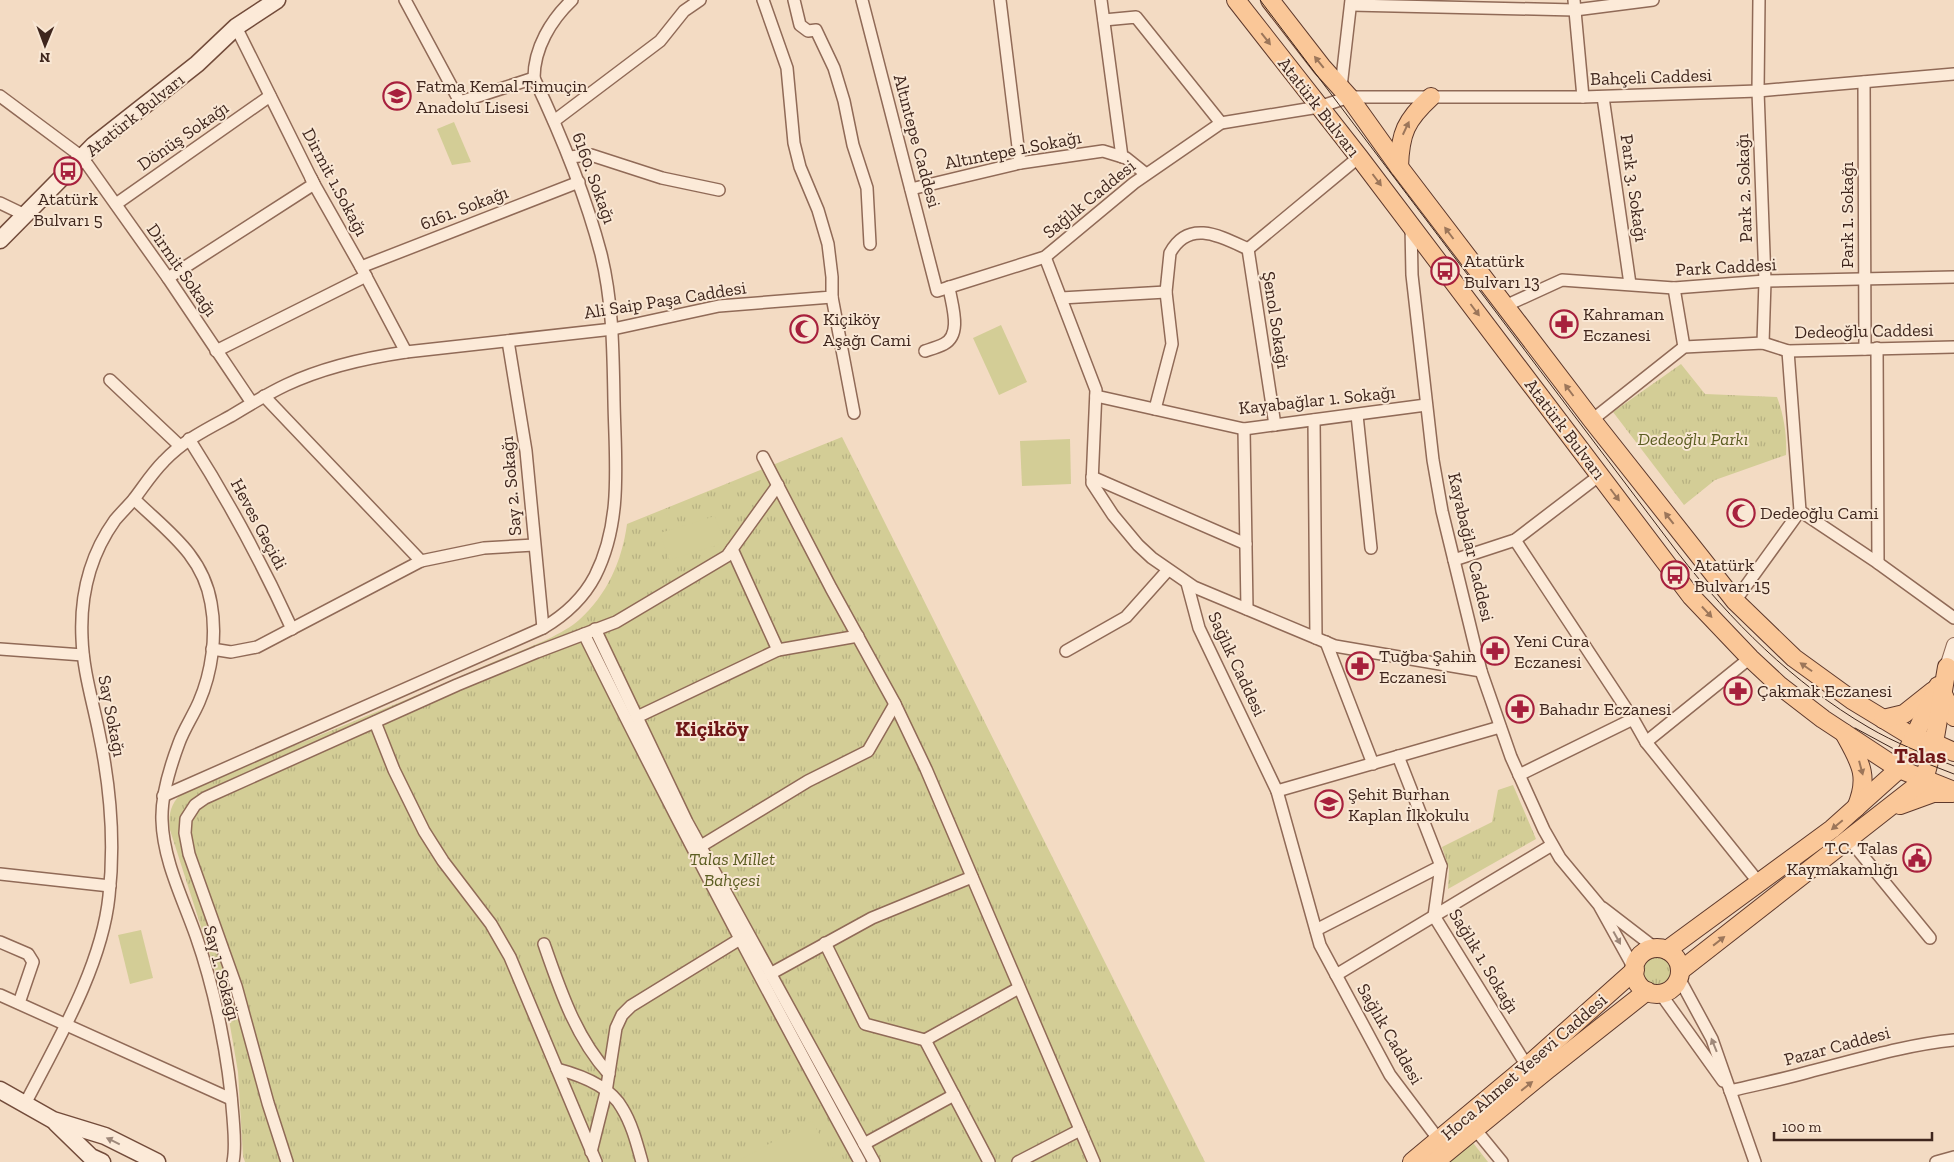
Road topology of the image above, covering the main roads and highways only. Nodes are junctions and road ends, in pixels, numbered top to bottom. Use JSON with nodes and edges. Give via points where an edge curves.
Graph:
{"nodes":[{"id":1,"x":277,"y":0,"type":"edge"},
{"id":2,"x":1236,"y":0,"type":"edge"},
{"id":3,"x":1270,"y":0,"type":"edge"},
{"id":4,"x":1431,"y":97,"type":"road end"},
{"id":5,"x":1399,"y":167,"type":"junction"},
{"id":6,"x":0,"y":240,"type":"edge"},
{"id":7,"x":1947,"y":667,"type":"road end"},
{"id":8,"x":1940,"y":690,"type":"junction"},
{"id":9,"x":1954,"y":717,"type":"edge"},
{"id":10,"x":1883,"y":719,"type":"junction"},
{"id":11,"x":1842,"y":730,"type":"junction"},
{"id":12,"x":1913,"y":737,"type":"junction"},
{"id":13,"x":1934,"y":743,"type":"junction"},
{"id":14,"x":1954,"y":752,"type":"edge"},
{"id":15,"x":1899,"y":768,"type":"junction"},
{"id":16,"x":1924,"y":780,"type":"junction"},
{"id":17,"x":1954,"y":792,"type":"edge"},
{"id":18,"x":1856,"y":808,"type":"junction"},
{"id":19,"x":1871,"y":821,"type":"junction"},
{"id":20,"x":1661,"y":949,"type":"junction"},
{"id":21,"x":1635,"y":970,"type":"junction"},
{"id":22,"x":1680,"y":975,"type":"junction"},
{"id":23,"x":1654,"y":992,"type":"junction"},
{"id":24,"x":0,"y":1090,"type":"edge"},
{"id":25,"x":52,"y":1120,"type":"junction"},
{"id":26,"x":93,"y":1160,"type":"edge"},
{"id":27,"x":1437,"y":1161,"type":"edge"},
{"id":28,"x":157,"y":1162,"type":"edge"},
{"id":29,"x":1412,"y":1162,"type":"edge"}],
"edges":[{"from":1,"to":6,"type":"main road","name":"Atatürk Bulvarı","via":[[236,27],[198,64],[94,145]]},
{"from":2,"to":11,"type":"main road","name":"Atatürk Bulvarı","one_way":true,"via":[[1360,157],[1691,596],[1780,686]]},
{"from":5,"to":3,"type":"main road","name":"Atatürk Bulvarı","one_way":true,"via":[[1345,92]]},
{"from":5,"to":4,"type":"main road","one_way":true,"via":[[1399,147],[1405,128]]},
{"from":10,"to":5,"type":"main road","name":"Atatürk Bulvarı","one_way":true,"via":[[1794,658],[1735,601]]},
{"from":7,"to":8,"type":"main road"},
{"from":8,"to":9,"type":"main road"},
{"from":8,"to":10,"type":"main road","via":[[1904,714]]},
{"from":8,"to":12,"type":"main road"},
{"from":8,"to":13,"type":"main road"},
{"from":10,"to":12,"type":"main road","name":"Atatürk Bulvarı"},
{"from":11,"to":15,"type":"main road","name":"Atatürk Bulvarı"},
{"from":11,"to":18,"type":"main road","one_way":true,"via":[[1861,763],[1864,779],[1862,796]]},
{"from":12,"to":13,"type":"main road","name":"Atatürk Bulvarı"},
{"from":12,"to":15,"type":"main road"},
{"from":13,"to":14,"type":"main road","name":"Atatürk Bulvarı"},
{"from":13,"to":16,"type":"main road"},
{"from":15,"to":16,"type":"main road","name":"Atatürk Bulvarı"},
{"from":15,"to":18,"type":"main road"},
{"from":16,"to":17,"type":"main road","name":"Atatürk Bulvarı"},
{"from":16,"to":19,"type":"main road"},
{"from":17,"to":19,"type":"main road","via":[[1933,793]]},
{"from":18,"to":20,"type":"main road","one_way":true,"via":[[1760,884]]},
{"from":22,"to":19,"type":"main road","one_way":true},
{"from":20,"to":21,"type":"main road","via":[[1648,950],[1639,958]]},
{"from":20,"to":22,"type":"main road","via":[[1677,959]]},
{"from":21,"to":23,"type":"main road","via":[[1638,983]]},
{"from":21,"to":29,"type":"main road","name":"Hoca Ahmet Yesevi Caddesi"},
{"from":22,"to":23,"type":"main road","via":[[1672,988]]},
{"from":27,"to":23,"type":"main road","name":"Hoca Ahmet Yesevi Caddesi","one_way":true,"via":[[1547,1070]]},
{"from":24,"to":25,"type":"main road"},
{"from":25,"to":26,"type":"main road"},
{"from":28,"to":25,"type":"main road","one_way":true,"via":[[105,1136]]}]}
